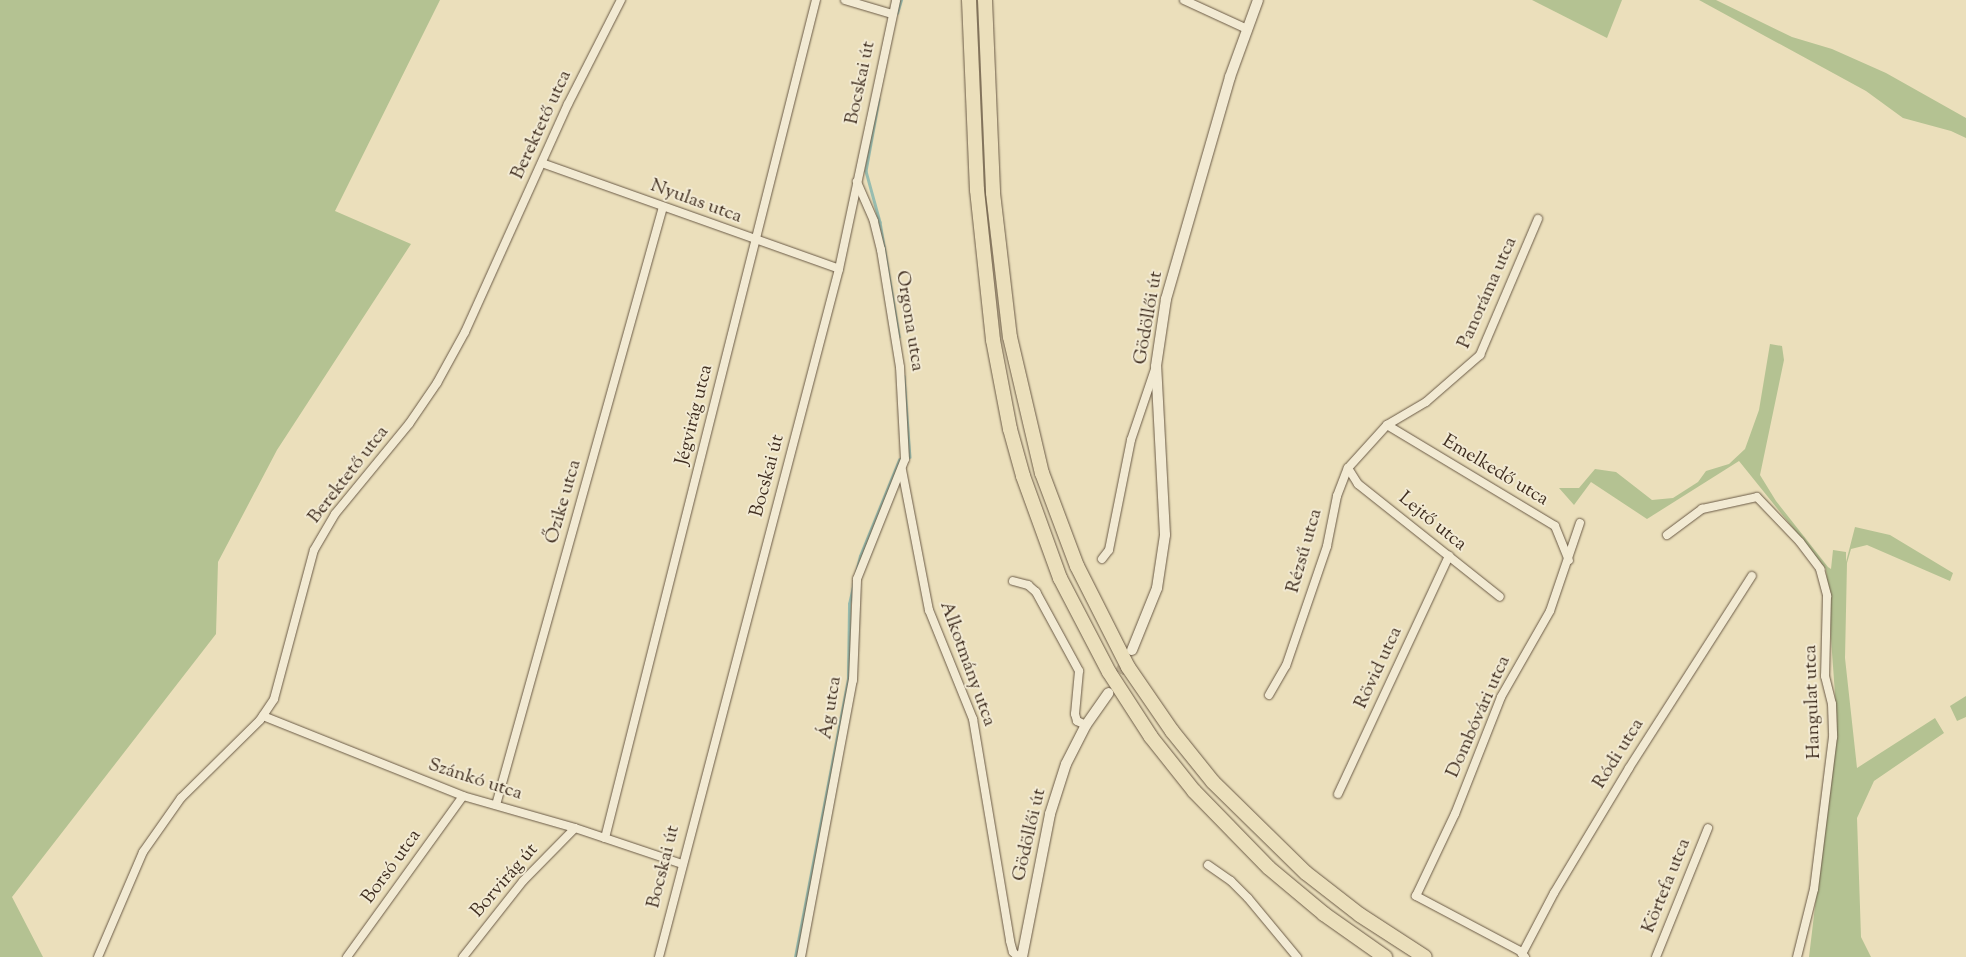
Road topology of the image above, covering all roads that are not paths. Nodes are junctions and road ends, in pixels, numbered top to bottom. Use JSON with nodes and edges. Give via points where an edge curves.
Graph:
{"nodes":[{"id":1,"x":621,"y":0,"type":"edge"},
{"id":2,"x":816,"y":0,"type":"edge"},
{"id":3,"x":844,"y":0,"type":"edge"},
{"id":4,"x":896,"y":0,"type":"edge"},
{"id":5,"x":969,"y":0,"type":"edge"},
{"id":6,"x":985,"y":0,"type":"edge"},
{"id":7,"x":1184,"y":0,"type":"edge"},
{"id":8,"x":1258,"y":0,"type":"edge"},
{"id":9,"x":892,"y":14,"type":"junction"},
{"id":10,"x":1247,"y":29,"type":"junction"},
{"id":11,"x":542,"y":163,"type":"junction"},
{"id":12,"x":857,"y":182,"type":"junction"},
{"id":13,"x":663,"y":208,"type":"junction"},
{"id":14,"x":1538,"y":219,"type":"dead end"},
{"id":15,"x":756,"y":240,"type":"junction"},
{"id":16,"x":839,"y":269,"type":"junction"},
{"id":17,"x":1156,"y":366,"type":"junction"},
{"id":18,"x":1387,"y":425,"type":"junction"},
{"id":19,"x":1348,"y":468,"type":"junction"},
{"id":20,"x":902,"y":470,"type":"junction"},
{"id":21,"x":1580,"y":523,"type":"dead end"},
{"id":22,"x":1667,"y":535,"type":"dead end"},
{"id":23,"x":1448,"y":556,"type":"junction"},
{"id":24,"x":1102,"y":559,"type":"dead end"},
{"id":25,"x":1569,"y":560,"type":"junction"},
{"id":26,"x":1752,"y":576,"type":"dead end"},
{"id":27,"x":1013,"y":581,"type":"dead end"},
{"id":28,"x":1500,"y":597,"type":"dead end"},
{"id":29,"x":1132,"y":650,"type":"tunnel mouth"},
{"id":30,"x":1108,"y":693,"type":"tunnel mouth"},
{"id":31,"x":1269,"y":694,"type":"dead end"},
{"id":32,"x":263,"y":716,"type":"junction"},
{"id":33,"x":1086,"y":725,"type":"junction"},
{"id":34,"x":1338,"y":794,"type":"dead end"},
{"id":35,"x":463,"y":796,"type":"junction"},
{"id":36,"x":496,"y":805,"type":"junction"},
{"id":37,"x":575,"y":828,"type":"junction"},
{"id":38,"x":1708,"y":828,"type":"dead end"},
{"id":39,"x":605,"y":838,"type":"junction"},
{"id":40,"x":682,"y":864,"type":"junction"},
{"id":41,"x":1208,"y":865,"type":"dead end"},
{"id":42,"x":1524,"y":956,"type":"edge"},
{"id":43,"x":98,"y":957,"type":"edge"},
{"id":44,"x":348,"y":957,"type":"edge"},
{"id":45,"x":463,"y":957,"type":"edge"},
{"id":46,"x":659,"y":957,"type":"edge"},
{"id":47,"x":801,"y":957,"type":"edge"},
{"id":48,"x":1020,"y":957,"type":"edge"},
{"id":49,"x":1297,"y":957,"type":"edge"},
{"id":50,"x":1385,"y":957,"type":"edge"},
{"id":51,"x":1425,"y":957,"type":"edge"},
{"id":52,"x":1656,"y":957,"type":"edge"},
{"id":53,"x":1797,"y":957,"type":"edge"}],
"edges":[{"from":1,"to":11,"type":"street","name":"Berektető utca"},
{"from":2,"to":15,"type":"street","name":"Jégvirág utca"},
{"from":3,"to":9,"type":"street"},
{"from":4,"to":9,"type":"street","name":"Bocskai út"},
{"from":5,"to":50,"type":"highway","via":[[977,190],[993,340],[1010,430],[1060,578],[1109,672],[1151,737],[1194,791],[1269,868],[1324,914]]},
{"from":6,"to":51,"type":"highway","via":[[993,193],[1010,337],[1042,473],[1076,566],[1128,666],[1172,731],[1213,782],[1264,835],[1312,878],[1360,915]]},
{"from":7,"to":10,"type":"street"},
{"from":8,"to":10,"type":"main road","name":"Gödöllői út"},
{"from":9,"to":12,"type":"street","name":"Bocskai út"},
{"from":10,"to":17,"type":"main road","name":"Gödöllői út","via":[[1166,299]]},
{"from":11,"to":13,"type":"street","name":"Nyulas utca"},
{"from":11,"to":32,"type":"street","name":"Berektető utca","via":[[465,332],[437,383],[409,424],[335,514],[314,550],[282,674],[274,699]]},
{"from":12,"to":16,"type":"street","name":"Bocskai út"},
{"from":12,"to":20,"type":"street","name":"Orgona utca","via":[[874,221],[881,250],[904,412],[906,447]]},
{"from":13,"to":15,"type":"street","name":"Nyulas utca"},
{"from":13,"to":36,"type":"street","name":"Őzike utca"},
{"from":14,"to":18,"type":"street","name":"Panoráma utca","via":[[1480,355],[1426,402]]},
{"from":15,"to":16,"type":"street","name":"Nyulas utca"},
{"from":15,"to":39,"type":"street","name":"Jégvirág utca"},
{"from":16,"to":40,"type":"street","name":"Bocskai út"},
{"from":17,"to":24,"type":"street","via":[[1131,440],[1110,550]]},
{"from":17,"to":29,"type":"main road","name":"Gödöllői út","via":[[1165,535],[1157,588]]},
{"from":18,"to":19,"type":"street","name":"Rézsű utca"},
{"from":18,"to":25,"type":"street","name":"Emelkedő utca","via":[[1555,526]]},
{"from":19,"to":23,"type":"street","name":"Lejtő utca","via":[[1358,484]]},
{"from":19,"to":31,"type":"street","name":"Rézsű utca","via":[[1337,496],[1327,546],[1286,666]]},
{"from":20,"to":47,"type":"street","name":"Ág utca","via":[[857,579],[853,680]]},
{"from":20,"to":48,"type":"street","name":"Alkotmány utca","via":[[929,610],[973,719],[1010,941],[1013,952]]},
{"from":21,"to":25,"type":"street","name":"Dombóvári utca"},
{"from":22,"to":53,"type":"street","name":"Hangulat utca","via":[[1702,509],[1757,497],[1800,542],[1820,569],[1827,596],[1825,676],[1832,704],[1830,778],[1814,888]]},
{"from":23,"to":28,"type":"street","name":"Lejtő utca"},
{"from":23,"to":34,"type":"street","name":"Rövid utca"},
{"from":25,"to":42,"type":"street","name":"Dombóvári utca","via":[[1550,611],[1502,697],[1455,814],[1416,896]]},
{"from":26,"to":42,"type":"street","name":"Ródi utca","via":[[1554,893]]},
{"from":27,"to":33,"type":"street","via":[[1028,585],[1036,592],[1079,671],[1075,714],[1077,721]]},
{"from":30,"to":33,"type":"main road","name":"Gödöllői út"},
{"from":32,"to":35,"type":"street","name":"Szánkó utca"},
{"from":32,"to":43,"type":"street","name":"Berektető utca","via":[[181,798],[143,852]]},
{"from":33,"to":48,"type":"main road","name":"Gödöllői út","via":[[1066,764],[1050,814]]},
{"from":35,"to":36,"type":"street","name":"Szánkó utca"},
{"from":35,"to":44,"type":"street","name":"Borsó utca"},
{"from":36,"to":37,"type":"street","name":"Szánkó utca"},
{"from":37,"to":39,"type":"street","name":"Szánkó utca"},
{"from":37,"to":45,"type":"street","name":"Borvirág út","via":[[523,881]]},
{"from":38,"to":52,"type":"street","name":"Körtefa utca"},
{"from":39,"to":40,"type":"street","name":"Szánkó utca"},
{"from":40,"to":46,"type":"street","name":"Bocskai út"},
{"from":41,"to":49,"type":"street","via":[[1248,898]]}]}
